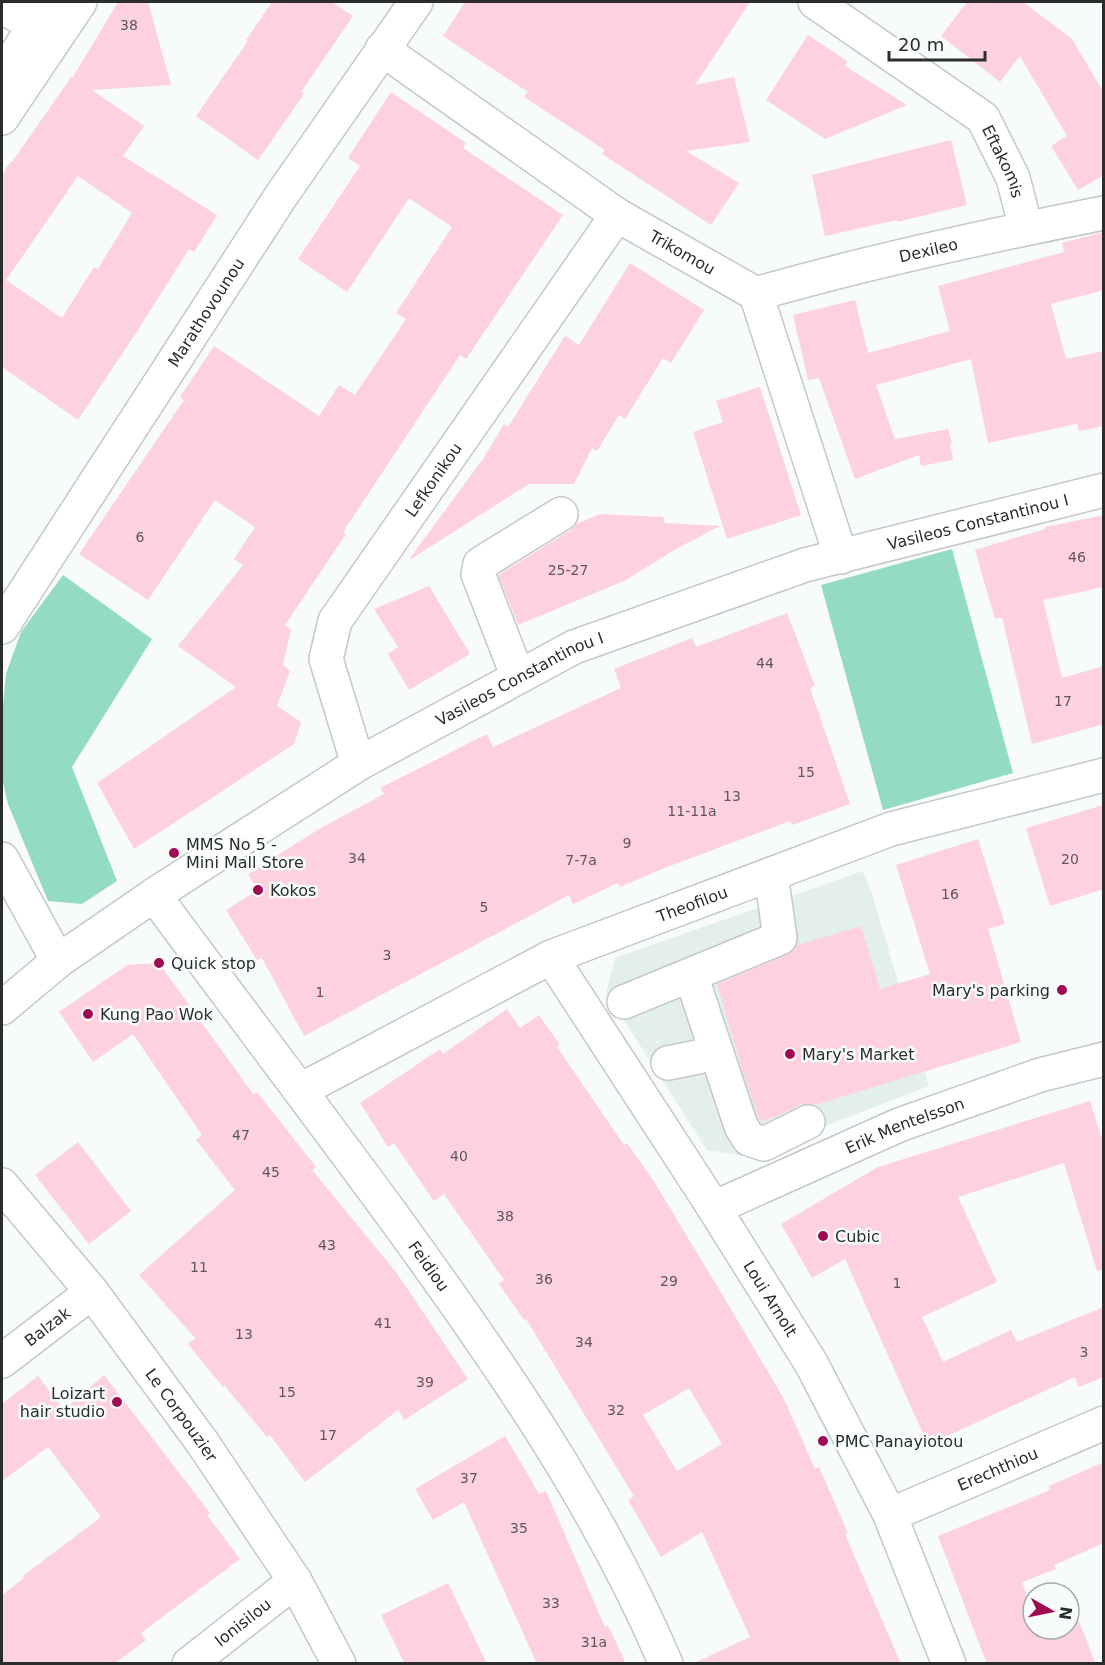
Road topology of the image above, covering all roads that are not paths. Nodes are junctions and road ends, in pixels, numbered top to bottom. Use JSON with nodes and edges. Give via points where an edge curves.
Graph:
{"nodes":[{"id":1,"x":80,"y":2,"type":"edge"},
{"id":2,"x":416,"y":2,"type":"edge"},
{"id":3,"x":815,"y":2,"type":"edge"},
{"id":4,"x":2,"y":7,"type":"edge"},
{"id":5,"x":42,"y":13,"type":"edge"},
{"id":6,"x":382,"y":49,"type":"junction"},
{"id":7,"x":2,"y":76,"type":"edge"},
{"id":8,"x":2,"y":118,"type":"edge"},
{"id":9,"x":1104,"y":213,"type":"edge"},
{"id":10,"x":617,"y":215,"type":"junction"},
{"id":11,"x":1026,"y":228,"type":"junction"},
{"id":12,"x":756,"y":294,"type":"junction"},
{"id":13,"x":1104,"y":490,"type":"edge"},
{"id":14,"x":561,"y":514,"type":"dead end"},
{"id":15,"x":841,"y":557,"type":"junction"},
{"id":16,"x":2,"y":627,"type":"edge"},
{"id":17,"x":518,"y":677,"type":"junction"},
{"id":18,"x":358,"y":764,"type":"junction"},
{"id":19,"x":1104,"y":775,"type":"edge"},
{"id":20,"x":2,"y":859,"type":"edge"},
{"id":21,"x":771,"y":874,"type":"junction"},
{"id":22,"x":154,"y":895,"type":"junction"},
{"id":23,"x":551,"y":957,"type":"junction"},
{"id":24,"x":58,"y":961,"type":"junction"},
{"id":25,"x":691,"y":975,"type":"junction"},
{"id":26,"x":624,"y":1002,"type":"dead end"},
{"id":27,"x":2,"y":1008,"type":"edge"},
{"id":28,"x":717,"y":1053,"type":"junction"},
{"id":29,"x":1104,"y":1059,"type":"edge"},
{"id":30,"x":668,"y":1063,"type":"dead end"},
{"id":31,"x":301,"y":1090,"type":"junction"},
{"id":32,"x":808,"y":1122,"type":"dead end"},
{"id":33,"x":2,"y":1185,"type":"edge"},
{"id":34,"x":714,"y":1208,"type":"junction"},
{"id":35,"x":92,"y":1292,"type":"junction"},
{"id":36,"x":2,"y":1361,"type":"edge"},
{"id":37,"x":1104,"y":1423,"type":"edge"},
{"id":38,"x":890,"y":1515,"type":"junction"},
{"id":39,"x":295,"y":1581,"type":"junction"},
{"id":40,"x":189,"y":1664,"type":"edge"},
{"id":41,"x":339,"y":1664,"type":"edge"},
{"id":42,"x":666,"y":1664,"type":"edge"},
{"id":43,"x":949,"y":1664,"type":"edge"}],
"edges":[{"from":1,"to":8,"type":"street"},
{"from":2,"to":6,"type":"street","name":"Marathovounou"},
{"from":3,"to":11,"type":"street","name":"Eftakomis","via":[[983,118],[1012,178]]},
{"from":4,"to":5,"type":"street"},
{"from":5,"to":7,"type":"street"},
{"from":6,"to":10,"type":"street","name":"Trikomou"},
{"from":6,"to":16,"type":"street","name":"Marathovounou","via":[[241,256]]},
{"from":9,"to":11,"type":"street","name":"Dexileo"},
{"from":10,"to":12,"type":"street","name":"Trikomou"},
{"from":10,"to":18,"type":"street","name":"Lefkonikou","via":[[335,621],[326,659]]},
{"from":11,"to":12,"type":"street","name":"Dexileo"},
{"from":12,"to":15,"type":"street"},
{"from":13,"to":15,"type":"street","name":"Vasileos Constantinou I"},
{"from":14,"to":17,"type":"street","via":[[480,564],[478,574]]},
{"from":15,"to":17,"type":"street","name":"Vasileos Constantinou I","via":[[805,565],[574,647]]},
{"from":17,"to":18,"type":"street","name":"Vasileos Constantinou I"},
{"from":18,"to":22,"type":"street","name":"Vasileos Constantinou I"},
{"from":19,"to":21,"type":"street","name":"Theofilou","via":[[891,829]]},
{"from":20,"to":24,"type":"street"},
{"from":21,"to":23,"type":"street","name":"Theofilou"},
{"from":21,"to":25,"type":"street","via":[[780,938]]},
{"from":22,"to":24,"type":"street","name":"Vasileos Constantinou I"},
{"from":22,"to":31,"type":"street","name":"Feidiou"},
{"from":23,"to":31,"type":"street","name":"Theofilou"},
{"from":23,"to":34,"type":"street","name":"Loui Arnolt"},
{"from":24,"to":27,"type":"street","name":"Vasileos Constantinou I"},
{"from":25,"to":26,"type":"street"},
{"from":25,"to":28,"type":"street"},
{"from":28,"to":30,"type":"street"},
{"from":28,"to":32,"type":"street","via":[[741,1126],[750,1139],[764,1144]]},
{"from":29,"to":34,"type":"street","name":"Erik Mentelsson","via":[[1040,1075],[900,1125]]},
{"from":31,"to":42,"type":"street","name":"Feidiou","via":[[482,1338],[572,1478]]},
{"from":33,"to":35,"type":"street","name":"Le Corpouzier"},
{"from":34,"to":38,"type":"street","name":"Loui Arnolt","via":[[811,1363]]},
{"from":35,"to":36,"type":"street","name":"Balzak"},
{"from":35,"to":39,"type":"street","name":"Le Corpouzier","via":[[202,1442]]},
{"from":37,"to":38,"type":"street","name":"Erechthiou"},
{"from":38,"to":43,"type":"street","name":"Loui Arnolt"},
{"from":39,"to":40,"type":"street","name":"Ionisilou"},
{"from":39,"to":41,"type":"street","name":"Le Corpouzier"}]}
